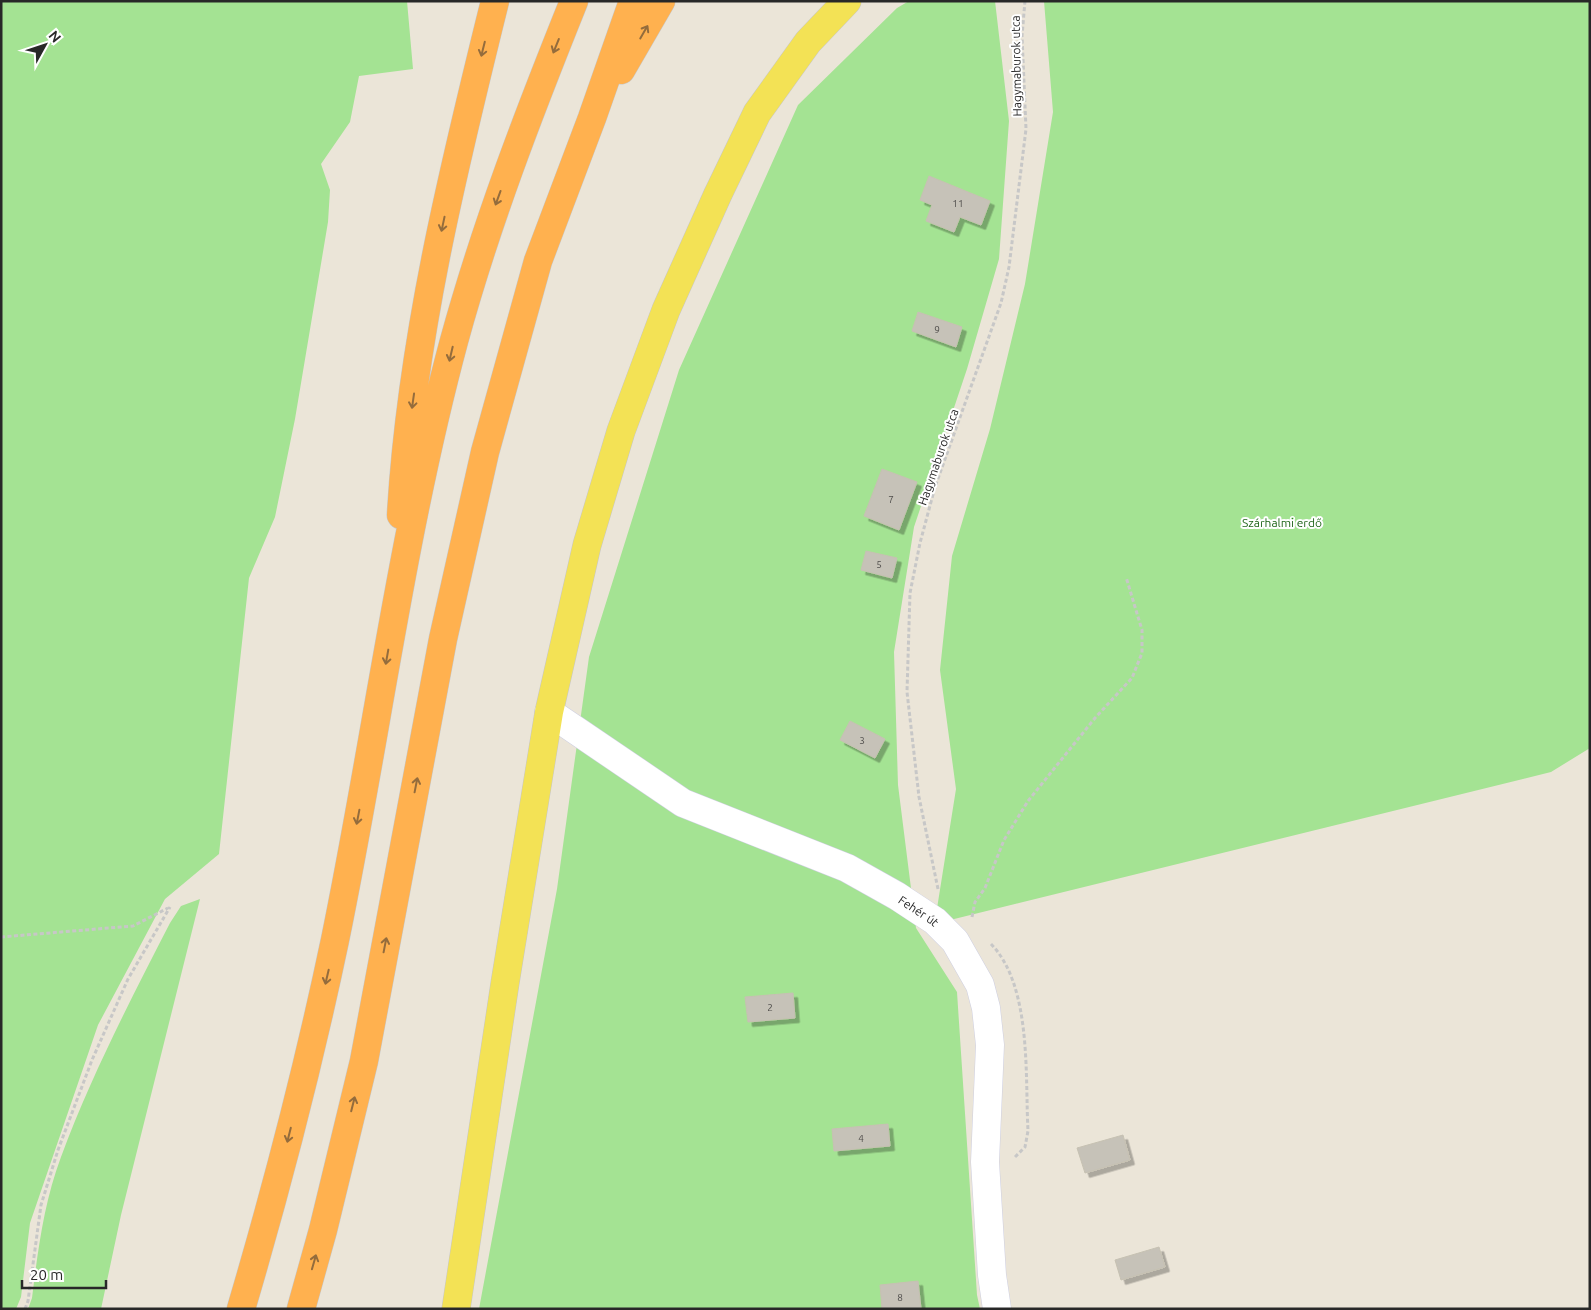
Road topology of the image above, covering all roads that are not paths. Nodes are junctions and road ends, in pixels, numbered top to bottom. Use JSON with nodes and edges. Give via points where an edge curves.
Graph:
{"nodes":[{"id":1,"x":495,"y":1,"type":"edge"},
{"id":2,"x":574,"y":1,"type":"edge"},
{"id":3,"x":633,"y":1,"type":"edge"},
{"id":4,"x":660,"y":1,"type":"edge"},
{"id":5,"x":847,"y":1,"type":"edge"},
{"id":6,"x":592,"y":118,"type":"junction"},
{"id":7,"x":395,"y":609,"type":"junction"},
{"id":8,"x":549,"y":712,"type":"junction"},
{"id":9,"x":241,"y":1309,"type":"edge"},
{"id":10,"x":301,"y":1309,"type":"edge"},
{"id":11,"x":456,"y":1309,"type":"edge"},
{"id":12,"x":997,"y":1309,"type":"edge"}],
"edges":[{"from":1,"to":7,"type":"highway","one_way":true,"via":[[464,122],[427,299],[403,474]]},
{"from":2,"to":7,"type":"highway","one_way":true,"via":[[493,212],[454,341]]},
{"from":3,"to":6,"type":"highway"},
{"from":6,"to":4,"type":"highway","one_way":true},
{"from":5,"to":8,"type":"main road","via":[[808,42],[757,113],[666,310],[622,432],[587,545]]},
{"from":10,"to":6,"type":"highway","one_way":true,"via":[[364,1061],[443,639],[485,452],[538,261]]},
{"from":7,"to":9,"type":"highway","one_way":true,"via":[[335,939],[306,1070]]},
{"from":8,"to":11,"type":"main road"},
{"from":8,"to":12,"type":"street","name":"Fehér út","via":[[683,803],[846,868],[897,896],[935,921],[950,936],[968,961],[980,985],[986,1008],[990,1045],[985,1162]]}]}
